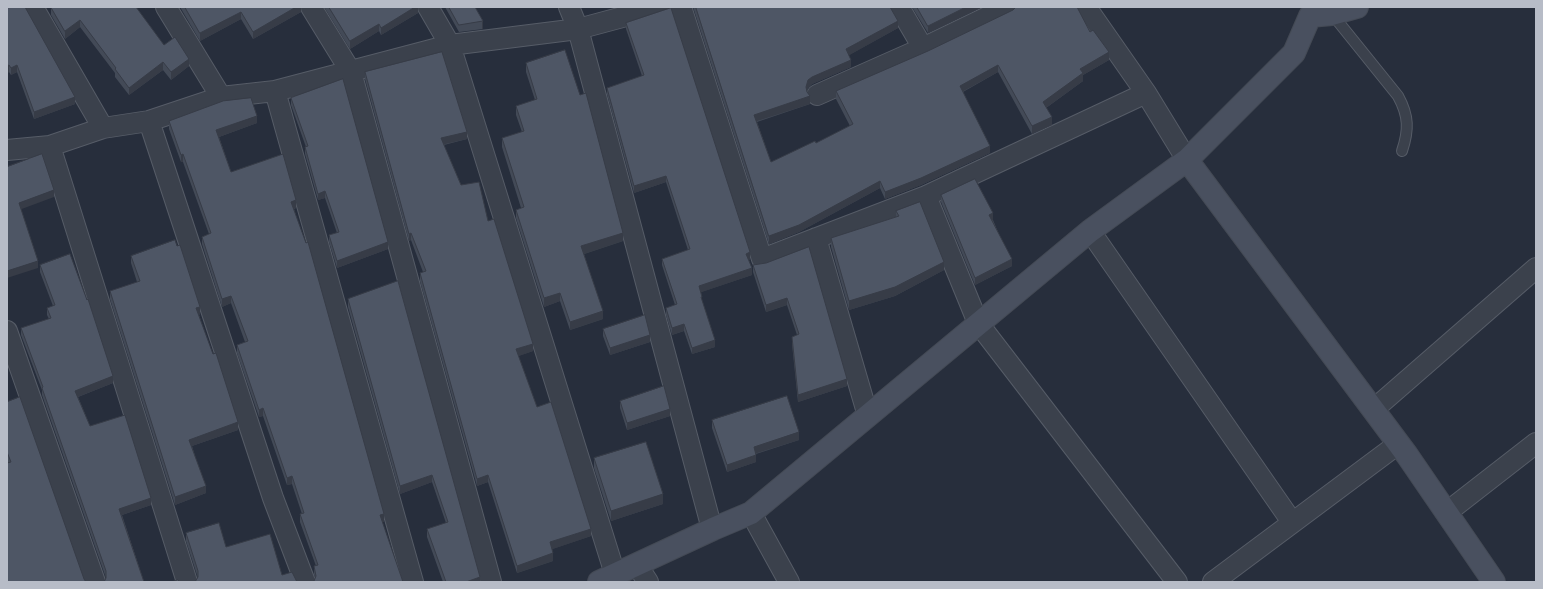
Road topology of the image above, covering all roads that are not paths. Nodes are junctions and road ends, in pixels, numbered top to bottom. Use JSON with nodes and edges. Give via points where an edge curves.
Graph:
{"nodes":[{"id":1,"x":33,"y":7,"type":"edge"},
{"id":2,"x":166,"y":7,"type":"edge"},
{"id":3,"x":311,"y":7,"type":"edge"},
{"id":4,"x":428,"y":7,"type":"edge"},
{"id":5,"x":569,"y":7,"type":"edge"},
{"id":6,"x":660,"y":7,"type":"edge"},
{"id":7,"x":681,"y":7,"type":"edge"},
{"id":8,"x":899,"y":7,"type":"edge"},
{"id":9,"x":1008,"y":7,"type":"edge"},
{"id":10,"x":1086,"y":7,"type":"edge"},
{"id":11,"x":1357,"y":7,"type":"edge"},
{"id":12,"x":1307,"y":12,"type":"edge"},
{"id":13,"x":1332,"y":14,"type":"junction"},
{"id":14,"x":578,"y":29,"type":"junction"},
{"id":15,"x":450,"y":45,"type":"junction"},
{"id":16,"x":923,"y":48,"type":"junction"},
{"id":17,"x":351,"y":72,"type":"junction"},
{"id":18,"x":275,"y":91,"type":"junction"},
{"id":19,"x":1146,"y":92,"type":"junction"},
{"id":20,"x":817,"y":95,"type":"dead end"},
{"id":21,"x":221,"y":97,"type":"junction"},
{"id":22,"x":149,"y":121,"type":"junction"},
{"id":23,"x":103,"y":128,"type":"junction"},
{"id":24,"x":50,"y":146,"type":"junction"},
{"id":25,"x":7,"y":150,"type":"edge"},
{"id":26,"x":1402,"y":151,"type":"dead end"},
{"id":27,"x":1187,"y":160,"type":"junction"},
{"id":28,"x":926,"y":196,"type":"junction"},
{"id":29,"x":1090,"y":231,"type":"junction"},
{"id":30,"x":816,"y":238,"type":"junction"},
{"id":31,"x":1536,"y":268,"type":"edge"},
{"id":32,"x":978,"y":323,"type":"junction"},
{"id":33,"x":7,"y":331,"type":"edge"},
{"id":34,"x":1373,"y":410,"type":"junction"},
{"id":35,"x":868,"y":416,"type":"junction"},
{"id":36,"x":1536,"y":443,"type":"edge"},
{"id":37,"x":1398,"y":444,"type":"junction"},
{"id":38,"x":1446,"y":513,"type":"junction"},
{"id":39,"x":751,"y":514,"type":"junction"},
{"id":40,"x":1292,"y":522,"type":"junction"},
{"id":41,"x":712,"y":529,"type":"junction"},
{"id":42,"x":643,"y":573,"type":"edge"},
{"id":43,"x":607,"y":578,"type":"edge"},
{"id":44,"x":95,"y":582,"type":"edge"},
{"id":45,"x":187,"y":582,"type":"edge"},
{"id":46,"x":305,"y":582,"type":"edge"},
{"id":47,"x":413,"y":582,"type":"edge"},
{"id":48,"x":491,"y":582,"type":"edge"},
{"id":49,"x":789,"y":582,"type":"edge"},
{"id":50,"x":1178,"y":582,"type":"edge"},
{"id":51,"x":1212,"y":582,"type":"edge"},
{"id":52,"x":1494,"y":582,"type":"edge"}],
"edges":[{"from":1,"to":23,"type":"street"},
{"from":2,"to":21,"type":"street"},
{"from":3,"to":17,"type":"street"},
{"from":4,"to":15,"type":"street"},
{"from":5,"to":14,"type":"street"},
{"from":6,"to":14,"type":"street"},
{"from":7,"to":30,"type":"street","via":[[762,259]]},
{"from":8,"to":16,"type":"street"},
{"from":9,"to":16,"type":"street"},
{"from":10,"to":19,"type":"street"},
{"from":11,"to":13,"type":"street"},
{"from":12,"to":13,"type":"street"},
{"from":12,"to":27,"type":"street","via":[[1294,53]]},
{"from":13,"to":26,"type":"lane","via":[[1404,107],[1407,136]]},
{"from":14,"to":15,"type":"street"},
{"from":14,"to":41,"type":"street"},
{"from":15,"to":17,"type":"street"},
{"from":15,"to":43,"type":"street"},
{"from":16,"to":20,"type":"street"},
{"from":17,"to":18,"type":"street"},
{"from":17,"to":48,"type":"street"},
{"from":18,"to":21,"type":"street"},
{"from":18,"to":47,"type":"street"},
{"from":19,"to":27,"type":"street"},
{"from":19,"to":28,"type":"street"},
{"from":21,"to":22,"type":"street"},
{"from":22,"to":23,"type":"street"},
{"from":22,"to":46,"type":"street","via":[[272,498]]},
{"from":23,"to":24,"type":"street"},
{"from":24,"to":25,"type":"street"},
{"from":24,"to":45,"type":"street"},
{"from":27,"to":29,"type":"street"},
{"from":27,"to":34,"type":"street"},
{"from":28,"to":30,"type":"street"},
{"from":28,"to":32,"type":"street"},
{"from":29,"to":32,"type":"street"},
{"from":29,"to":40,"type":"street"},
{"from":30,"to":35,"type":"street"},
{"from":31,"to":34,"type":"street"},
{"from":32,"to":35,"type":"street"},
{"from":32,"to":50,"type":"street"},
{"from":33,"to":44,"type":"street"},
{"from":34,"to":37,"type":"street"},
{"from":35,"to":39,"type":"street"},
{"from":36,"to":38,"type":"street"},
{"from":37,"to":38,"type":"street"},
{"from":37,"to":40,"type":"street"},
{"from":38,"to":52,"type":"street"},
{"from":39,"to":41,"type":"street"},
{"from":39,"to":49,"type":"street"},
{"from":40,"to":51,"type":"street"},
{"from":41,"to":42,"type":"street"},
{"from":42,"to":43,"type":"street"}]}
